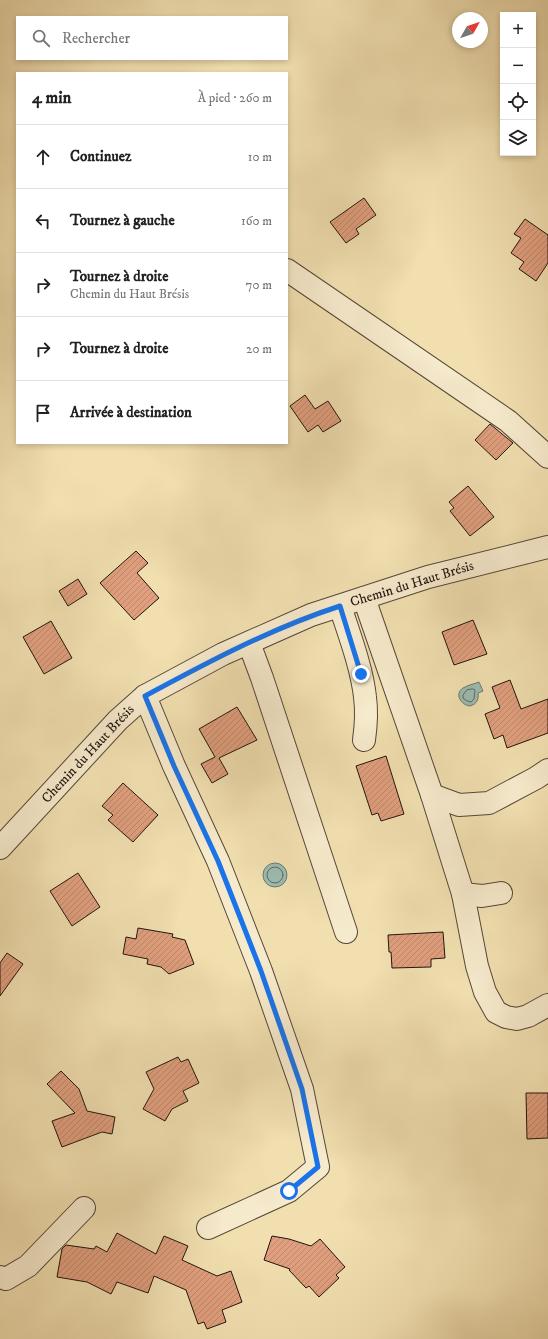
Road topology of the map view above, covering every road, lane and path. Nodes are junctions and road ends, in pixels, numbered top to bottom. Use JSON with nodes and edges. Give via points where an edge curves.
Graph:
{"nodes":[{"id":1,"x":288,"y":271,"type":"edge"},
{"id":2,"x":548,"y":458,"type":"edge"},
{"id":3,"x":548,"y":547,"type":"edge"},
{"id":4,"x":364,"y":598,"type":"junction"},
{"id":5,"x":340,"y":606,"type":"junction"},
{"id":6,"x":249,"y":642,"type":"junction"},
{"id":7,"x":145,"y":696,"type":"junction"},
{"id":8,"x":364,"y":740,"type":"dead end"},
{"id":9,"x":548,"y":770,"type":"edge"},
{"id":10,"x":432,"y":795,"type":"junction"},
{"id":11,"x":0,"y":848,"type":"edge"},
{"id":12,"x":463,"y":894,"type":"junction"},
{"id":13,"x":500,"y":894,"type":"dead end"},
{"id":14,"x":346,"y":932,"type":"dead end"},
{"id":15,"x":548,"y":1005,"type":"edge"},
{"id":16,"x":84,"y":1208,"type":"dead end"},
{"id":17,"x":208,"y":1228,"type":"dead end"},
{"id":18,"x":0,"y":1277,"type":"edge"}],
"edges":[{"from":1,"to":2,"type":"street","via":[[508,422]]},
{"from":3,"to":4,"type":"street","name":"Chemin du Haut Brésis","via":[[428,577]]},
{"from":4,"to":5,"type":"street","name":"Chemin du Haut Brésis"},
{"from":4,"to":10,"type":"street"},
{"from":5,"to":6,"type":"street","name":"Chemin du Haut Brésis","via":[[311,615]]},
{"from":5,"to":8,"type":"street","via":[[361,674],[365,696],[367,721]]},
{"from":6,"to":7,"type":"street","name":"Chemin du Haut Brésis"},
{"from":6,"to":14,"type":"street"},
{"from":7,"to":11,"type":"street","name":"Chemin du Haut Brésis","via":[[118,720]]},
{"from":7,"to":17,"type":"street","via":[[218,861],[261,971],[302,1089],[318,1167],[289,1191]]},
{"from":9,"to":10,"type":"street","via":[[489,802],[459,805]]},
{"from":10,"to":12,"type":"street"},
{"from":12,"to":13,"type":"street"},
{"from":12,"to":15,"type":"street","via":[[477,966],[485,992],[496,1012],[516,1019],[528,1016]]},
{"from":16,"to":18,"type":"street","via":[[28,1266],[6,1279]]}]}
